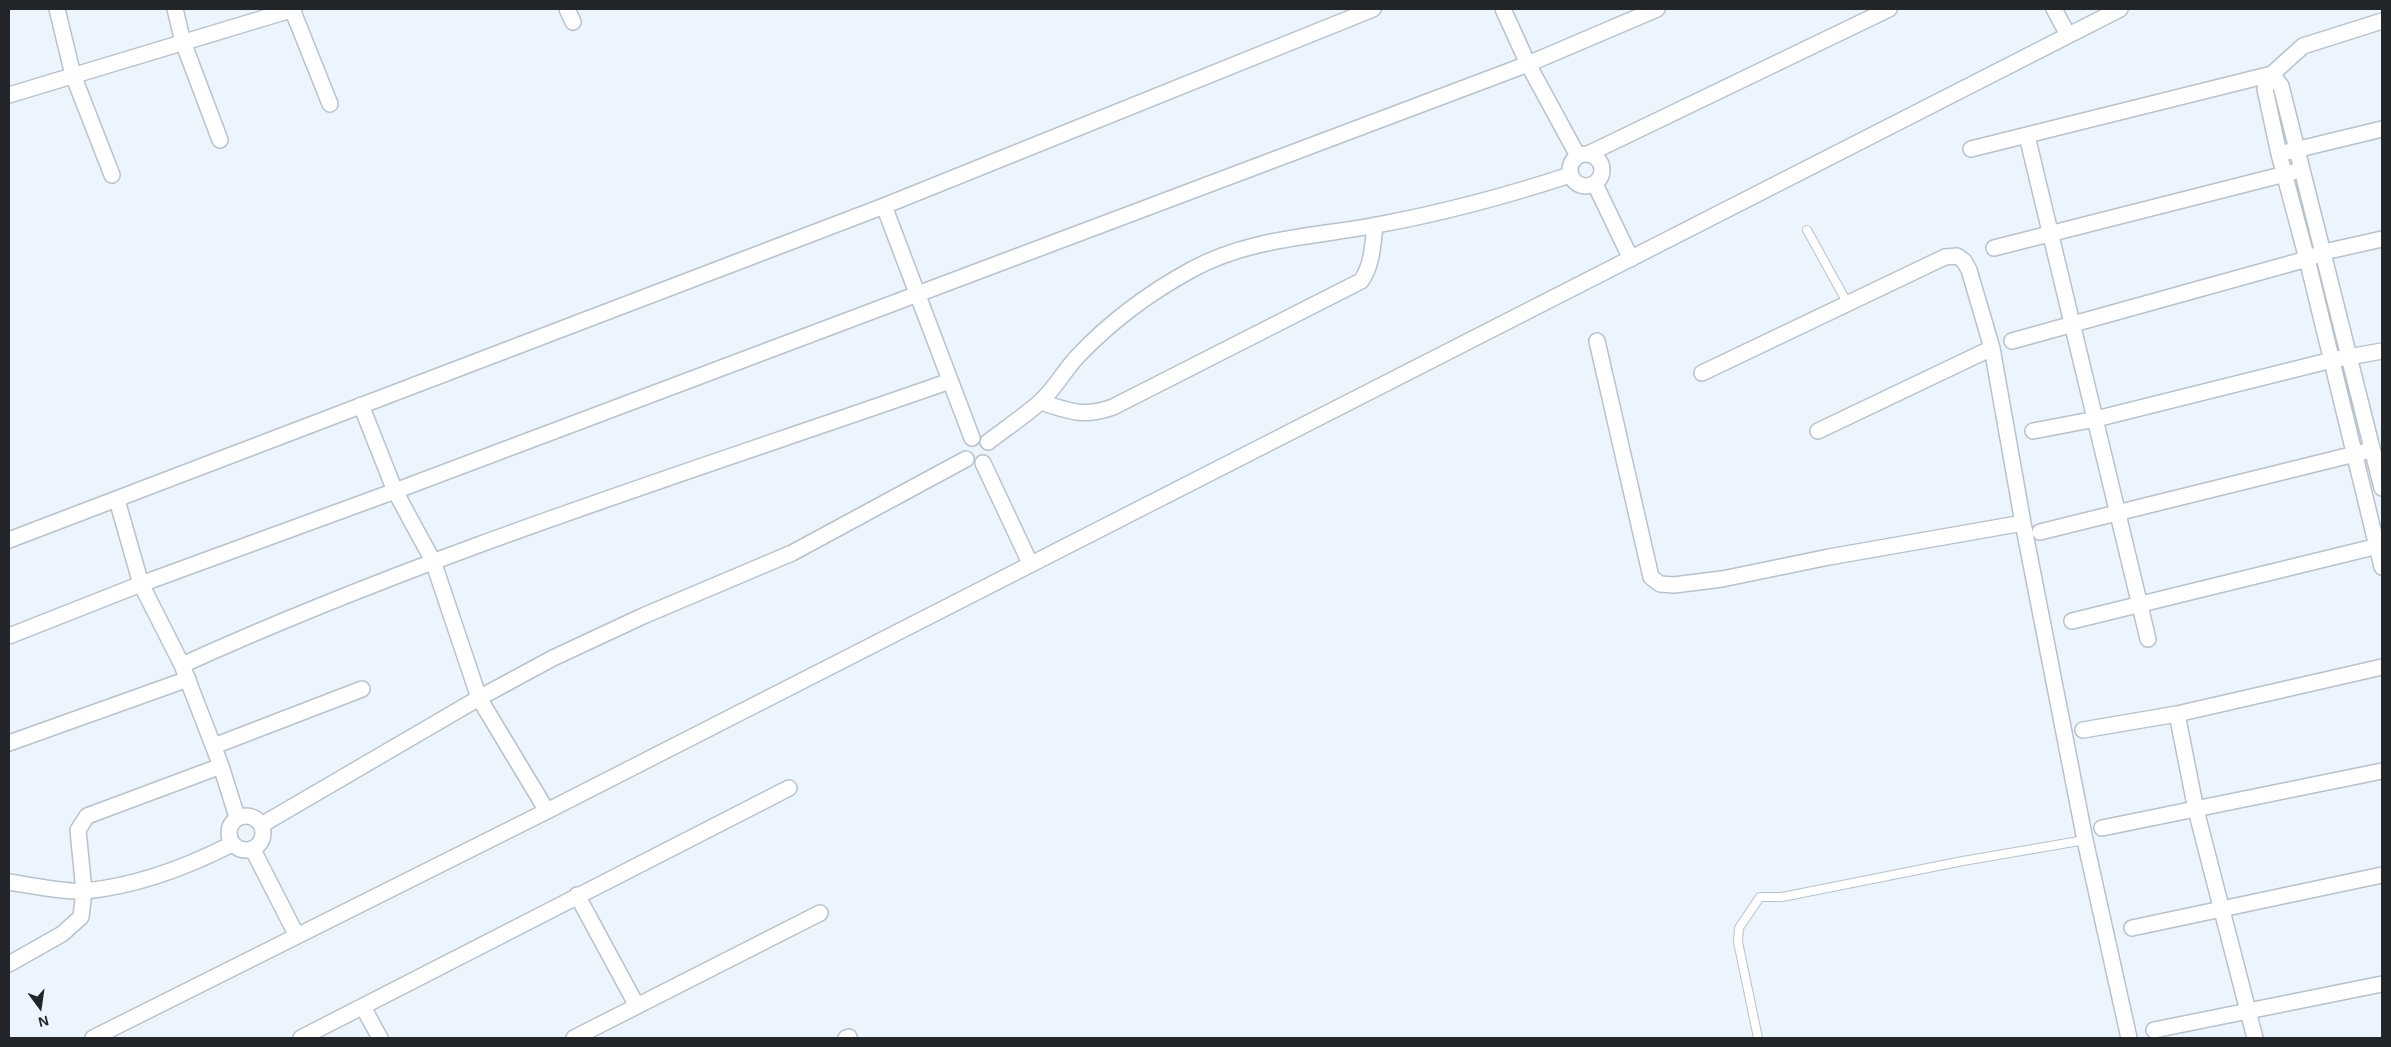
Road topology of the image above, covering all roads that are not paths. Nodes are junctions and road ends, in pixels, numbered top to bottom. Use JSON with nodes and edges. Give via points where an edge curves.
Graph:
{"nodes":[{"id":1,"x":57,"y":9,"type":"edge"},
{"id":2,"x":174,"y":9,"type":"edge"},
{"id":3,"x":293,"y":9,"type":"edge"},
{"id":4,"x":1373,"y":9,"type":"edge"},
{"id":5,"x":1503,"y":9,"type":"edge"},
{"id":6,"x":1657,"y":9,"type":"edge"},
{"id":7,"x":1889,"y":9,"type":"edge"},
{"id":8,"x":2054,"y":9,"type":"edge"},
{"id":9,"x":2120,"y":9,"type":"edge"},
{"id":10,"x":2382,"y":21,"type":"edge"},
{"id":11,"x":2068,"y":34,"type":"junction"},
{"id":12,"x":182,"y":42,"type":"junction"},
{"id":13,"x":1528,"y":64,"type":"junction"},
{"id":14,"x":2272,"y":74,"type":"junction"},
{"id":15,"x":73,"y":75,"type":"junction"},
{"id":16,"x":9,"y":94,"type":"edge"},
{"id":17,"x":330,"y":104,"type":"dead end"},
{"id":18,"x":2382,"y":129,"type":"edge"},
{"id":19,"x":2027,"y":136,"type":"junction"},
{"id":20,"x":220,"y":140,"type":"dead end"},
{"id":21,"x":1971,"y":149,"type":"dead end"},
{"id":22,"x":2297,"y":149,"type":"junction"},
{"id":23,"x":1584,"y":154,"type":"junction"},
{"id":24,"x":2279,"y":154,"type":"junction"},
{"id":25,"x":2302,"y":170,"type":"junction"},
{"id":26,"x":2284,"y":174,"type":"junction"},
{"id":27,"x":112,"y":175,"type":"dead end"},
{"id":28,"x":1570,"y":175,"type":"junction"},
{"id":29,"x":1594,"y":184,"type":"junction"},
{"id":30,"x":884,"y":206,"type":"junction"},
{"id":31,"x":1375,"y":225,"type":"junction"},
{"id":32,"x":1807,"y":230,"type":"dead end"},
{"id":33,"x":2050,"y":234,"type":"junction"},
{"id":34,"x":2382,"y":239,"type":"edge"},
{"id":35,"x":1994,"y":248,"type":"dead end"},
{"id":36,"x":2324,"y":252,"type":"junction"},
{"id":37,"x":1631,"y":259,"type":"junction"},
{"id":38,"x":2307,"y":259,"type":"junction"},
{"id":39,"x":918,"y":293,"type":"junction"},
{"id":40,"x":1848,"y":304,"type":"junction"},
{"id":41,"x":2073,"y":325,"type":"junction"},
{"id":42,"x":1597,"y":341,"type":"dead end"},
{"id":43,"x":2012,"y":341,"type":"dead end"},
{"id":44,"x":1992,"y":348,"type":"junction"},
{"id":45,"x":2382,"y":350,"type":"edge"},
{"id":46,"x":2349,"y":358,"type":"junction"},
{"id":47,"x":2332,"y":360,"type":"junction"},
{"id":48,"x":1702,"y":373,"type":"dead end"},
{"id":49,"x":950,"y":381,"type":"junction"},
{"id":50,"x":1040,"y":402,"type":"junction"},
{"id":51,"x":361,"y":405,"type":"junction"},
{"id":52,"x":2096,"y":419,"type":"junction"},
{"id":53,"x":1818,"y":431,"type":"dead end"},
{"id":54,"x":2033,"y":431,"type":"dead end"},
{"id":55,"x":972,"y":438,"type":"junction"},
{"id":56,"x":988,"y":442,"type":"junction"},
{"id":57,"x":2372,"y":450,"type":"junction"},
{"id":58,"x":2356,"y":455,"type":"junction"},
{"id":59,"x":966,"y":459,"type":"junction"},
{"id":60,"x":983,"y":463,"type":"junction"},
{"id":61,"x":2362,"y":478,"type":"junction"},
{"id":62,"x":2381,"y":478,"type":"edge"},
{"id":63,"x":395,"y":492,"type":"junction"},
{"id":64,"x":117,"y":500,"type":"junction"},
{"id":65,"x":2118,"y":513,"type":"junction"},
{"id":66,"x":2023,"y":523,"type":"junction"},
{"id":67,"x":2040,"y":532,"type":"dead end"},
{"id":68,"x":9,"y":540,"type":"edge"},
{"id":69,"x":2380,"y":545,"type":"edge"},
{"id":70,"x":433,"y":561,"type":"junction"},
{"id":71,"x":1030,"y":563,"type":"junction"},
{"id":72,"x":2382,"y":567,"type":"edge"},
{"id":73,"x":141,"y":584,"type":"junction"},
{"id":74,"x":2141,"y":605,"type":"junction"},
{"id":75,"x":2072,"y":621,"type":"dead end"},
{"id":76,"x":9,"y":636,"type":"edge"},
{"id":77,"x":2148,"y":639,"type":"dead end"},
{"id":78,"x":182,"y":665,"type":"junction"},
{"id":79,"x":2382,"y":667,"type":"edge"},
{"id":80,"x":188,"y":680,"type":"junction"},
{"id":81,"x":362,"y":689,"type":"dead end"},
{"id":82,"x":479,"y":698,"type":"junction"},
{"id":83,"x":2177,"y":714,"type":"junction"},
{"id":84,"x":2083,"y":730,"type":"dead end"},
{"id":85,"x":9,"y":743,"type":"edge"},
{"id":86,"x":214,"y":746,"type":"junction"},
{"id":87,"x":221,"y":766,"type":"junction"},
{"id":88,"x":2382,"y":772,"type":"edge"},
{"id":89,"x":789,"y":788,"type":"dead end"},
{"id":90,"x":2196,"y":810,"type":"junction"},
{"id":91,"x":547,"y":811,"type":"junction"},
{"id":92,"x":238,"y":817,"type":"junction"},
{"id":93,"x":262,"y":824,"type":"junction"},
{"id":94,"x":2102,"y":828,"type":"dead end"},
{"id":95,"x":2086,"y":840,"type":"junction"},
{"id":96,"x":232,"y":844,"type":"junction"},
{"id":97,"x":253,"y":850,"type":"junction"},
{"id":98,"x":2382,"y":875,"type":"edge"},
{"id":99,"x":9,"y":882,"type":"edge"},
{"id":100,"x":84,"y":891,"type":"junction"},
{"id":101,"x":577,"y":895,"type":"junction"},
{"id":102,"x":2222,"y":910,"type":"junction"},
{"id":103,"x":820,"y":913,"type":"dead end"},
{"id":104,"x":2132,"y":928,"type":"dead end"},
{"id":105,"x":297,"y":936,"type":"junction"},
{"id":106,"x":9,"y":964,"type":"edge"},
{"id":107,"x":2382,"y":984,"type":"edge"},
{"id":108,"x":636,"y":1006,"type":"junction"},
{"id":109,"x":363,"y":1007,"type":"junction"},
{"id":110,"x":2248,"y":1011,"type":"junction"},
{"id":111,"x":2154,"y":1030,"type":"dead end"},
{"id":112,"x":93,"y":1038,"type":"edge"},
{"id":113,"x":300,"y":1038,"type":"edge"},
{"id":114,"x":380,"y":1038,"type":"edge"},
{"id":115,"x":574,"y":1038,"type":"edge"},
{"id":116,"x":1758,"y":1038,"type":"edge"},
{"id":117,"x":2129,"y":1038,"type":"edge"},
{"id":118,"x":2255,"y":1038,"type":"edge"}],
"edges":[{"from":1,"to":15,"type":"street"},
{"from":2,"to":12,"type":"street"},
{"from":3,"to":12,"type":"street"},
{"from":3,"to":17,"type":"street"},
{"from":4,"to":30,"type":"street"},
{"from":5,"to":13,"type":"street"},
{"from":6,"to":13,"type":"street"},
{"from":7,"to":23,"type":"street"},
{"from":8,"to":11,"type":"street"},
{"from":9,"to":11,"type":"street"},
{"from":10,"to":14,"type":"street","via":[[2303,46]]},
{"from":11,"to":37,"type":"street"},
{"from":12,"to":15,"type":"street"},
{"from":12,"to":20,"type":"street"},
{"from":13,"to":23,"type":"street"},
{"from":13,"to":39,"type":"street"},
{"from":14,"to":19,"type":"street"},
{"from":14,"to":22,"type":"street","via":[[2281,86]]},
{"from":14,"to":24,"type":"street","via":[[2265,89]]},
{"from":15,"to":16,"type":"street"},
{"from":15,"to":27,"type":"street"},
{"from":18,"to":22,"type":"street"},
{"from":19,"to":21,"type":"street"},
{"from":19,"to":33,"type":"street"},
{"from":22,"to":24,"type":"street"},
{"from":22,"to":25,"type":"street"},
{"from":23,"to":28,"type":"street","via":[[1570,165]]},
{"from":23,"to":29,"type":"street","via":[[1600,161],[1602,173]]},
{"from":24,"to":26,"type":"street"},
{"from":25,"to":26,"type":"street"},
{"from":25,"to":36,"type":"street"},
{"from":26,"to":33,"type":"street"},
{"from":26,"to":38,"type":"street"},
{"from":28,"to":29,"type":"street","via":[[1576,183],[1584,186]]},
{"from":28,"to":31,"type":"street","via":[[1443,212]]},
{"from":29,"to":37,"type":"street"},
{"from":30,"to":39,"type":"street"},
{"from":30,"to":51,"type":"street"},
{"from":31,"to":50,"type":"street","via":[[1256,244],[1192,270],[1150,294],[1112,324],[1078,357]]},
{"from":31,"to":50,"type":"street","via":[[1366,274],[1360,281],[1114,407],[1095,413],[1079,413]]},
{"from":32,"to":40,"type":"lane"},
{"from":33,"to":35,"type":"street"},
{"from":33,"to":41,"type":"street"},
{"from":34,"to":36,"type":"street"},
{"from":36,"to":38,"type":"street"},
{"from":36,"to":46,"type":"street"},
{"from":37,"to":71,"type":"street"},
{"from":38,"to":41,"type":"street"},
{"from":38,"to":47,"type":"street"},
{"from":39,"to":49,"type":"street"},
{"from":39,"to":63,"type":"street"},
{"from":40,"to":44,"type":"street","via":[[1945,257],[1957,256],[1969,270]]},
{"from":40,"to":48,"type":"street"},
{"from":41,"to":43,"type":"street"},
{"from":41,"to":52,"type":"street"},
{"from":42,"to":66,"type":"street","via":[[1651,577],[1660,584],[1722,579],[1829,556]]},
{"from":44,"to":53,"type":"street"},
{"from":44,"to":66,"type":"street"},
{"from":45,"to":46,"type":"street"},
{"from":46,"to":47,"type":"street"},
{"from":46,"to":57,"type":"street"},
{"from":47,"to":52,"type":"street"},
{"from":47,"to":58,"type":"street"},
{"from":49,"to":55,"type":"street"},
{"from":49,"to":70,"type":"street"},
{"from":50,"to":56,"type":"street"},
{"from":51,"to":63,"type":"street"},
{"from":51,"to":64,"type":"street"},
{"from":52,"to":54,"type":"street"},
{"from":52,"to":65,"type":"street"},
{"from":55,"to":56,"type":"street"},
{"from":55,"to":59,"type":"street","via":[[964,450]]},
{"from":56,"to":60,"type":"street","via":[[991,451]]},
{"from":57,"to":58,"type":"street"},
{"from":57,"to":62,"type":"street"},
{"from":58,"to":61,"type":"street"},
{"from":58,"to":65,"type":"street"},
{"from":59,"to":60,"type":"street","via":[[971,463]]},
{"from":59,"to":82,"type":"street","via":[[792,553],[553,658]]},
{"from":60,"to":71,"type":"street"},
{"from":61,"to":62,"type":"street"},
{"from":61,"to":69,"type":"street"},
{"from":63,"to":70,"type":"street"},
{"from":63,"to":73,"type":"street"},
{"from":64,"to":68,"type":"street"},
{"from":64,"to":73,"type":"street"},
{"from":65,"to":67,"type":"street"},
{"from":65,"to":74,"type":"street"},
{"from":66,"to":95,"type":"street"},
{"from":69,"to":72,"type":"street"},
{"from":69,"to":74,"type":"street"},
{"from":70,"to":78,"type":"street"},
{"from":70,"to":82,"type":"street"},
{"from":71,"to":91,"type":"street"},
{"from":73,"to":76,"type":"street"},
{"from":73,"to":78,"type":"street"},
{"from":74,"to":75,"type":"street"},
{"from":74,"to":77,"type":"street"},
{"from":78,"to":80,"type":"street"},
{"from":79,"to":83,"type":"street"},
{"from":80,"to":85,"type":"street"},
{"from":80,"to":86,"type":"street"},
{"from":81,"to":86,"type":"street"},
{"from":82,"to":91,"type":"street"},
{"from":82,"to":93,"type":"street"},
{"from":83,"to":84,"type":"street"},
{"from":83,"to":90,"type":"street"},
{"from":86,"to":87,"type":"street"},
{"from":87,"to":92,"type":"street"},
{"from":87,"to":100,"type":"street","via":[[87,816],[78,830]]},
{"from":88,"to":90,"type":"street"},
{"from":89,"to":101,"type":"street"},
{"from":90,"to":94,"type":"street"},
{"from":90,"to":102,"type":"street"},
{"from":91,"to":105,"type":"street"},
{"from":92,"to":93,"type":"street","via":[[251,816]]},
{"from":92,"to":96,"type":"street","via":[[229,828]]},
{"from":93,"to":97,"type":"street","via":[[264,839]]},
{"from":95,"to":116,"type":"lane","via":[[1782,897],[1760,897],[1739,928],[1738,942]]},
{"from":95,"to":117,"type":"street"},
{"from":96,"to":97,"type":"street","via":[[241,850]]},
{"from":96,"to":100,"type":"street","via":[[195,863],[138,880]]},
{"from":97,"to":105,"type":"street"},
{"from":98,"to":102,"type":"street"},
{"from":99,"to":100,"type":"street"},
{"from":100,"to":106,"type":"street","via":[[80,917],[62,934]]},
{"from":101,"to":108,"type":"street"},
{"from":101,"to":109,"type":"street"},
{"from":102,"to":104,"type":"street"},
{"from":102,"to":110,"type":"street"},
{"from":103,"to":108,"type":"street"},
{"from":105,"to":112,"type":"street"},
{"from":107,"to":110,"type":"street"},
{"from":108,"to":115,"type":"street"},
{"from":109,"to":113,"type":"street"},
{"from":109,"to":114,"type":"street"},
{"from":110,"to":111,"type":"street"},
{"from":110,"to":118,"type":"street"}]}
